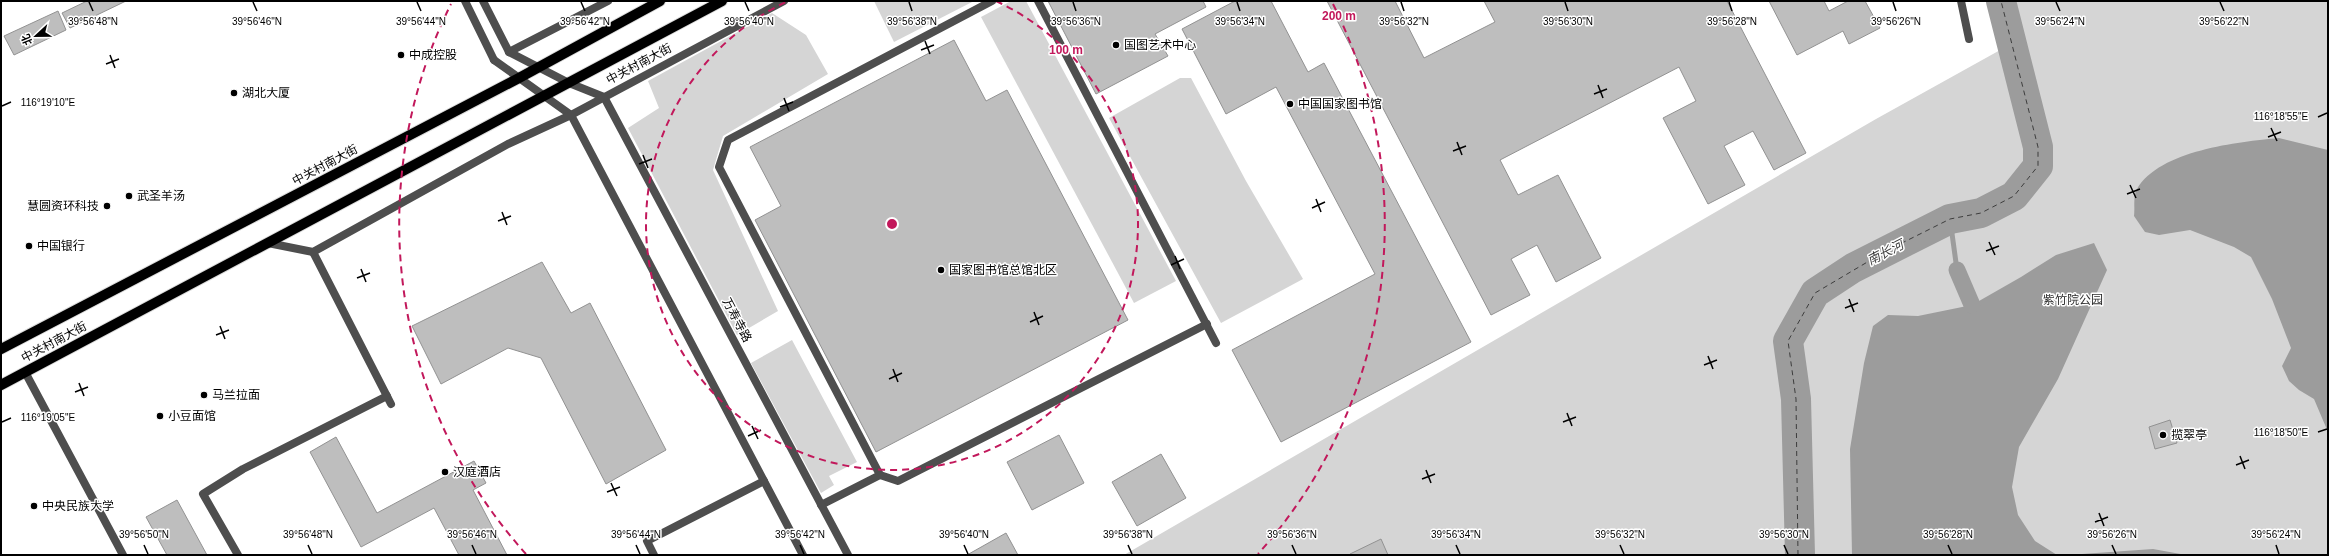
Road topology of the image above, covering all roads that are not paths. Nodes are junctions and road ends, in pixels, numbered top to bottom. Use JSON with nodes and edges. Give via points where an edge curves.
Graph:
{"nodes":[{"id":1,"x":465,"y":1,"type":"edge"},
{"id":2,"x":483,"y":1,"type":"edge"},
{"id":3,"x":608,"y":1,"type":"edge"},
{"id":4,"x":660,"y":1,"type":"edge"},
{"id":5,"x":722,"y":1,"type":"edge"},
{"id":6,"x":784,"y":1,"type":"edge"},
{"id":7,"x":992,"y":1,"type":"edge"},
{"id":8,"x":1038,"y":1,"type":"edge"},
{"id":9,"x":1961,"y":1,"type":"edge"},
{"id":10,"x":1969,"y":39,"type":"dead end"},
{"id":11,"x":509,"y":52,"type":"junction"},
{"id":12,"x":538,"y":67,"type":"junction"},
{"id":13,"x":519,"y":78,"type":"junction"},
{"id":14,"x":568,"y":83,"type":"junction"},
{"id":15,"x":545,"y":97,"type":"junction"},
{"id":16,"x":604,"y":97,"type":"junction"},
{"id":17,"x":571,"y":115,"type":"junction"},
{"id":18,"x":268,"y":243,"type":"junction"},
{"id":19,"x":313,"y":252,"type":"junction"},
{"id":20,"x":1207,"y":324,"type":"junction"},
{"id":21,"x":1216,"y":343,"type":"dead end"},
{"id":22,"x":1,"y":350,"type":"edge"},
{"id":23,"x":25,"y":372,"type":"junction"},
{"id":24,"x":1,"y":385,"type":"edge"},
{"id":25,"x":387,"y":396,"type":"junction"},
{"id":26,"x":391,"y":404,"type":"dead end"},
{"id":27,"x":880,"y":475,"type":"junction"},
{"id":28,"x":764,"y":481,"type":"junction"},
{"id":29,"x":821,"y":505,"type":"junction"},
{"id":30,"x":123,"y":555,"type":"edge"},
{"id":31,"x":238,"y":555,"type":"edge"},
{"id":32,"x":654,"y":555,"type":"edge"},
{"id":33,"x":803,"y":555,"type":"edge"},
{"id":34,"x":848,"y":555,"type":"edge"}],
"edges":[{"from":1,"to":13,"type":"street","via":[[494,60]]},
{"from":2,"to":11,"type":"street"},
{"from":3,"to":11,"type":"street"},
{"from":4,"to":12,"type":"main road","name":"中关村南大街"},
{"from":5,"to":14,"type":"main road","name":"中关村南大街"},
{"from":6,"to":16,"type":"street","name":"中关村南大街"},
{"from":7,"to":27,"type":"street","via":[[728,140],[719,167]]},
{"from":8,"to":20,"type":"street"},
{"from":9,"to":10,"type":"street"},
{"from":11,"to":12,"type":"street"},
{"from":12,"to":13,"type":"main road","name":"中关村南大街"},
{"from":12,"to":14,"type":"street"},
{"from":13,"to":15,"type":"street"},
{"from":13,"to":22,"type":"main road","name":"中关村南大街"},
{"from":14,"to":15,"type":"main road","name":"中关村南大街"},
{"from":14,"to":16,"type":"street"},
{"from":15,"to":17,"type":"street"},
{"from":15,"to":18,"type":"main road","name":"中关村南大街"},
{"from":16,"to":17,"type":"street","name":"中关村南大街"},
{"from":16,"to":29,"type":"street","name":"万寿寺路"},
{"from":17,"to":19,"type":"street","name":"中关村南大街","via":[[508,144]]},
{"from":17,"to":28,"type":"street"},
{"from":18,"to":19,"type":"street"},
{"from":18,"to":23,"type":"main road","name":"中关村南大街"},
{"from":19,"to":25,"type":"street"},
{"from":20,"to":21,"type":"street"},
{"from":20,"to":27,"type":"street","via":[[898,481]]},
{"from":23,"to":24,"type":"main road","name":"中关村南大街"},
{"from":23,"to":30,"type":"street"},
{"from":25,"to":26,"type":"street"},
{"from":25,"to":31,"type":"street","via":[[243,469],[202,494]]},
{"from":27,"to":29,"type":"street"},
{"from":28,"to":32,"type":"street","via":[[647,541]]},
{"from":28,"to":33,"type":"street"},
{"from":29,"to":34,"type":"street","name":"万寿寺路"}]}
